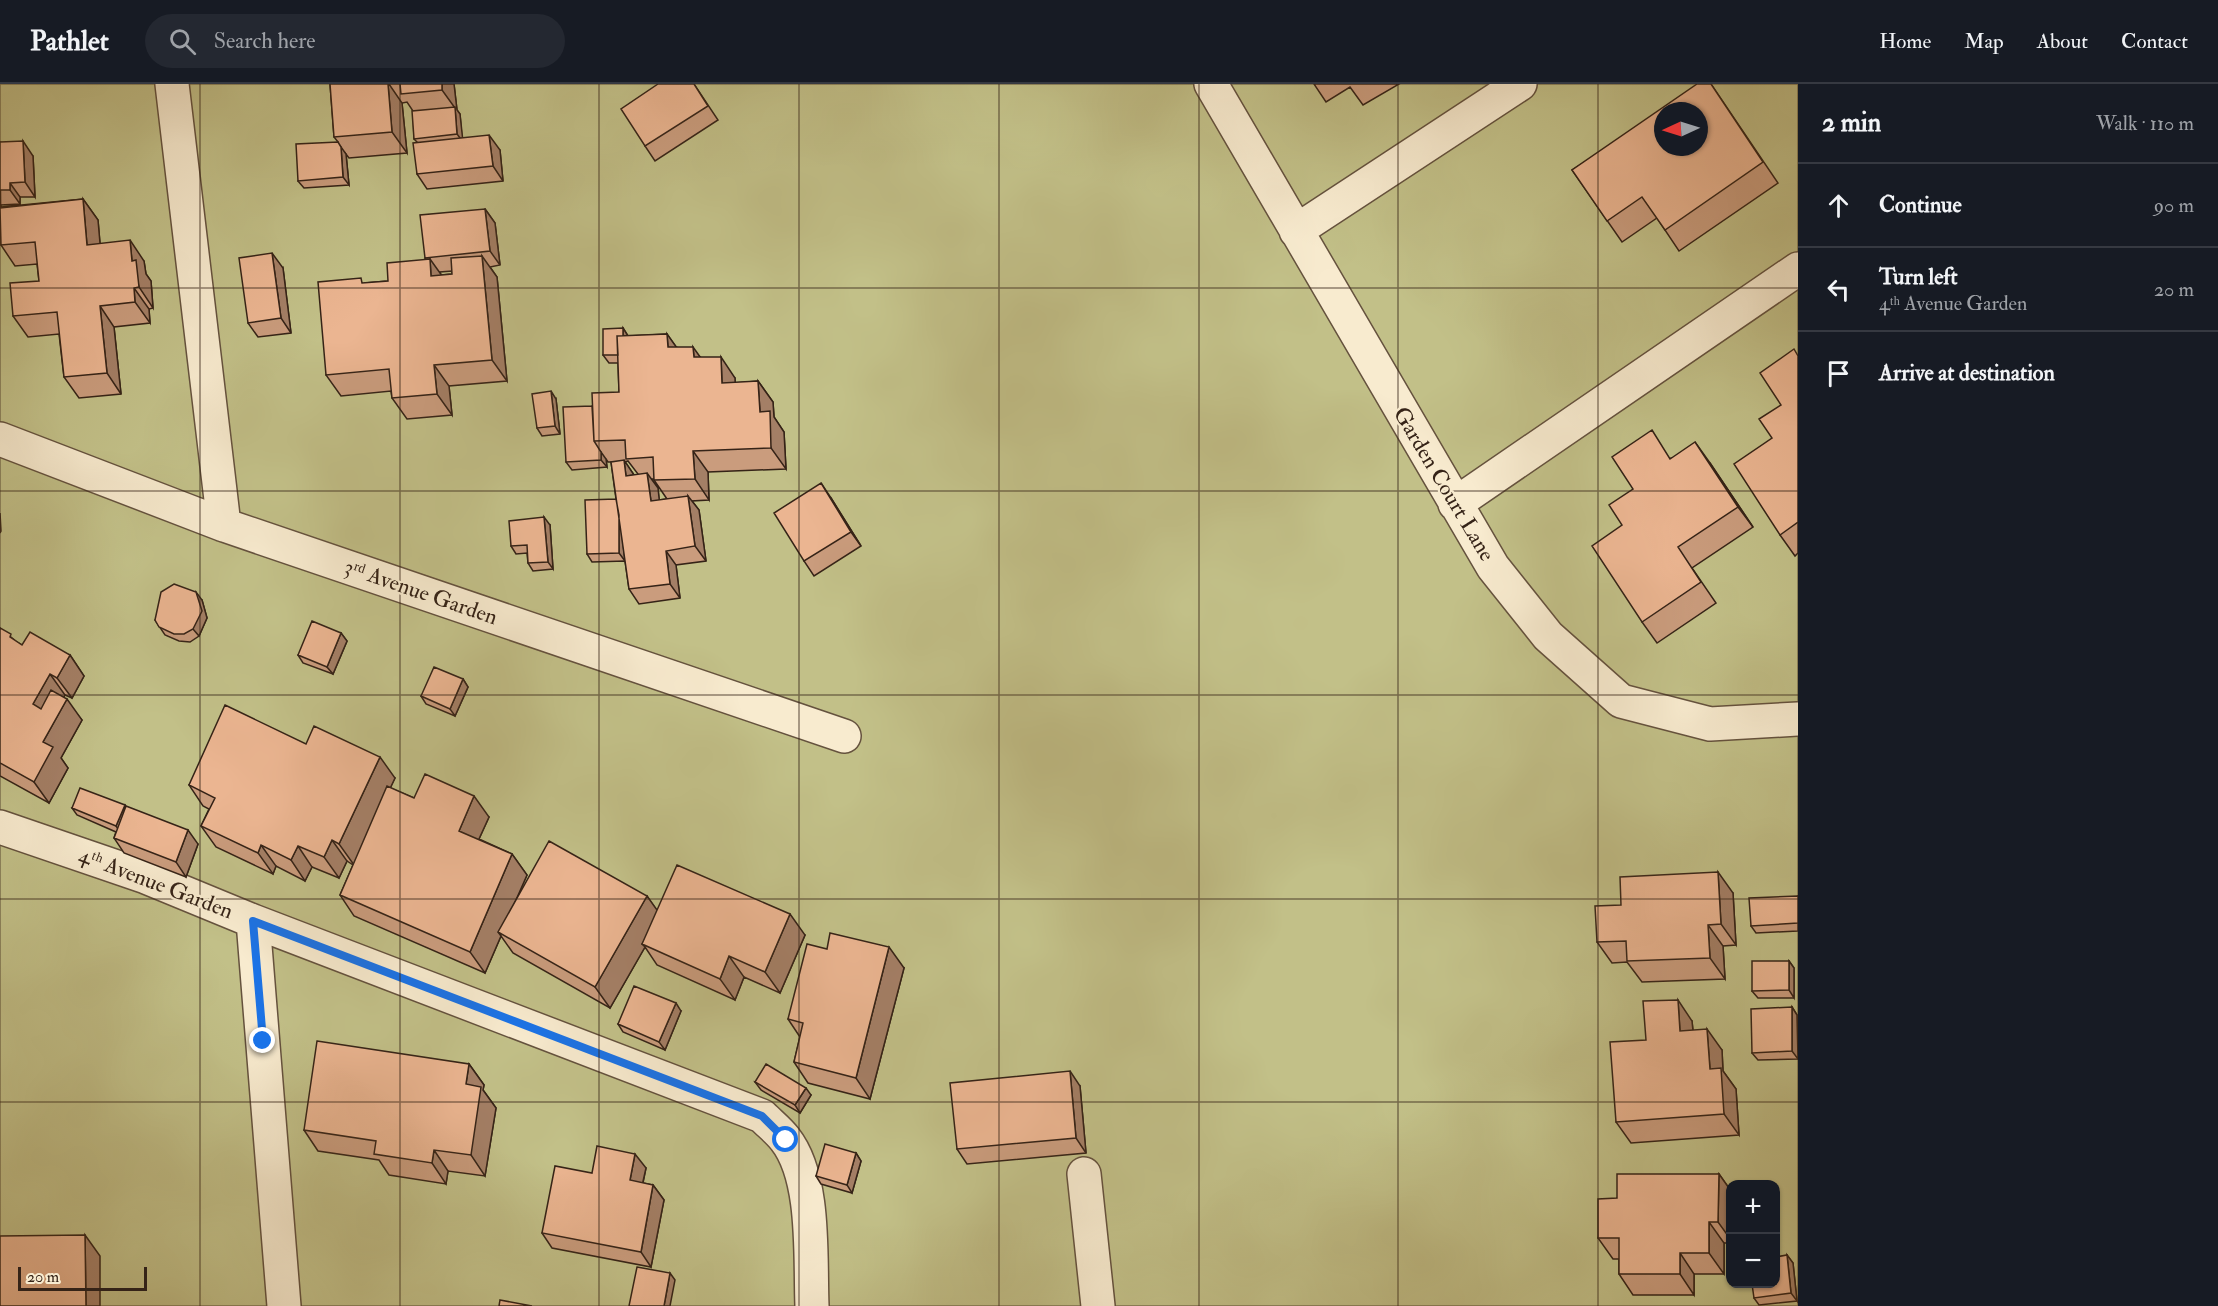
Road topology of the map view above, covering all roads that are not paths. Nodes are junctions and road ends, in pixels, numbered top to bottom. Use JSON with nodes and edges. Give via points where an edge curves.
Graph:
{"nodes":[{"id":1,"x":172,"y":84,"type":"edge"},
{"id":2,"x":1211,"y":84,"type":"edge"},
{"id":3,"x":1520,"y":84,"type":"edge"},
{"id":4,"x":1296,"y":231,"type":"junction"},
{"id":5,"x":1798,"y":269,"type":"edge"},
{"id":6,"x":0,"y":439,"type":"edge"},
{"id":7,"x":1455,"y":504,"type":"junction"},
{"id":8,"x":224,"y":525,"type":"junction"},
{"id":9,"x":1798,"y":719,"type":"edge"},
{"id":10,"x":844,"y":736,"type":"dead end"},
{"id":11,"x":0,"y":827,"type":"edge"},
{"id":12,"x":253,"y":921,"type":"junction"},
{"id":13,"x":1084,"y":1174,"type":"dead end"},
{"id":14,"x":284,"y":1306,"type":"edge"},
{"id":15,"x":812,"y":1306,"type":"edge"},
{"id":16,"x":1098,"y":1306,"type":"edge"}],
"edges":[{"from":1,"to":8,"type":"street"},
{"from":2,"to":4,"type":"street","name":"Garden Court Lane"},
{"from":3,"to":4,"type":"street"},
{"from":4,"to":7,"type":"street","name":"Garden Court Lane"},
{"from":5,"to":7,"type":"street"},
{"from":6,"to":8,"type":"street","name":"3ʳᵈ Avenue Garden"},
{"from":7,"to":9,"type":"street","name":"Garden Court Lane","via":[[1493,567],[1548,636],[1621,701],[1710,724]]},
{"from":8,"to":10,"type":"street","name":"3ʳᵈ Avenue Garden"},
{"from":11,"to":12,"type":"street","name":"4ᵗʰ Avenue Garden","via":[[146,877]]},
{"from":12,"to":14,"type":"street","name":"4ᵗʰ Avenue Garden"},
{"from":12,"to":15,"type":"street","via":[[762,1116],[786,1140],[802,1173]]},
{"from":13,"to":16,"type":"street"}]}
